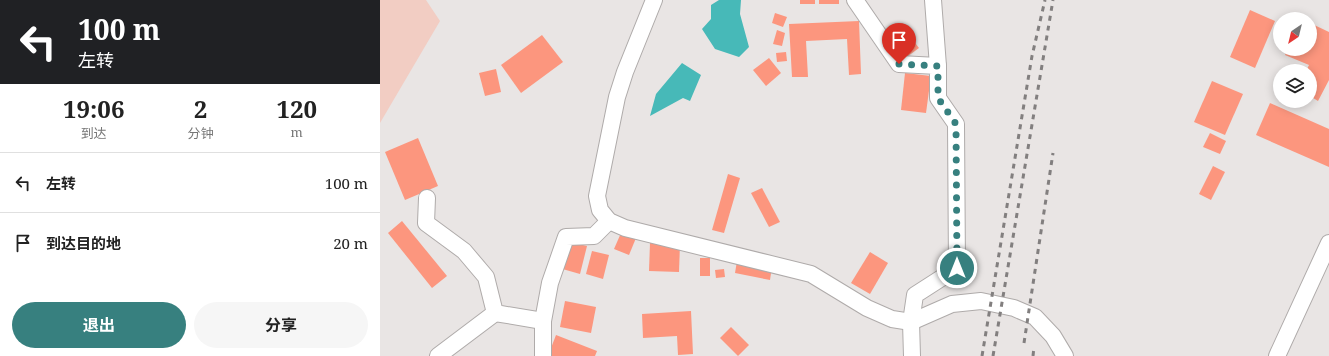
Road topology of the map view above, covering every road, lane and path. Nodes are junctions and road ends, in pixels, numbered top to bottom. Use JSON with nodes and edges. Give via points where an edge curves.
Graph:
{"nodes":[{"id":1,"x":654,"y":0,"type":"edge"},
{"id":2,"x":855,"y":0,"type":"edge"},
{"id":3,"x":933,"y":0,"type":"edge"},
{"id":4,"x":938,"y":66,"type":"junction"},
{"id":5,"x":428,"y":198,"type":"dead end"},
{"id":6,"x":609,"y":221,"type":"junction"},
{"id":7,"x":1329,"y":242,"type":"edge"},
{"id":8,"x":495,"y":313,"type":"junction"},
{"id":9,"x":543,"y":321,"type":"junction"},
{"id":10,"x":911,"y":322,"type":"junction"},
{"id":11,"x":438,"y":356,"type":"edge"},
{"id":12,"x":543,"y":356,"type":"edge"},
{"id":13,"x":912,"y":356,"type":"edge"},
{"id":14,"x":1065,"y":356,"type":"edge"},
{"id":15,"x":1277,"y":356,"type":"edge"}],
"edges":[{"from":1,"to":6,"type":"street","via":[[617,97],[601,172],[597,196],[600,210]]},
{"from":2,"to":4,"type":"street","via":[[899,64]]},
{"from":3,"to":4,"type":"street"},
{"from":4,"to":10,"type":"street","via":[[938,98],[956,124],[957,268],[915,295]]},
{"from":5,"to":8,"type":"street","via":[[426,223],[464,251],[486,277]]},
{"from":6,"to":9,"type":"street","via":[[594,236],[566,237],[550,283]]},
{"from":6,"to":10,"type":"street","via":[[625,228],[811,274],[866,308],[892,319]]},
{"from":7,"to":15,"type":"street"},
{"from":8,"to":9,"type":"street"},
{"from":8,"to":11,"type":"street"},
{"from":9,"to":12,"type":"street"},
{"from":10,"to":13,"type":"street"},
{"from":10,"to":14,"type":"street","via":[[952,304],[981,301],[1014,308],[1035,317],[1053,336]]}]}
